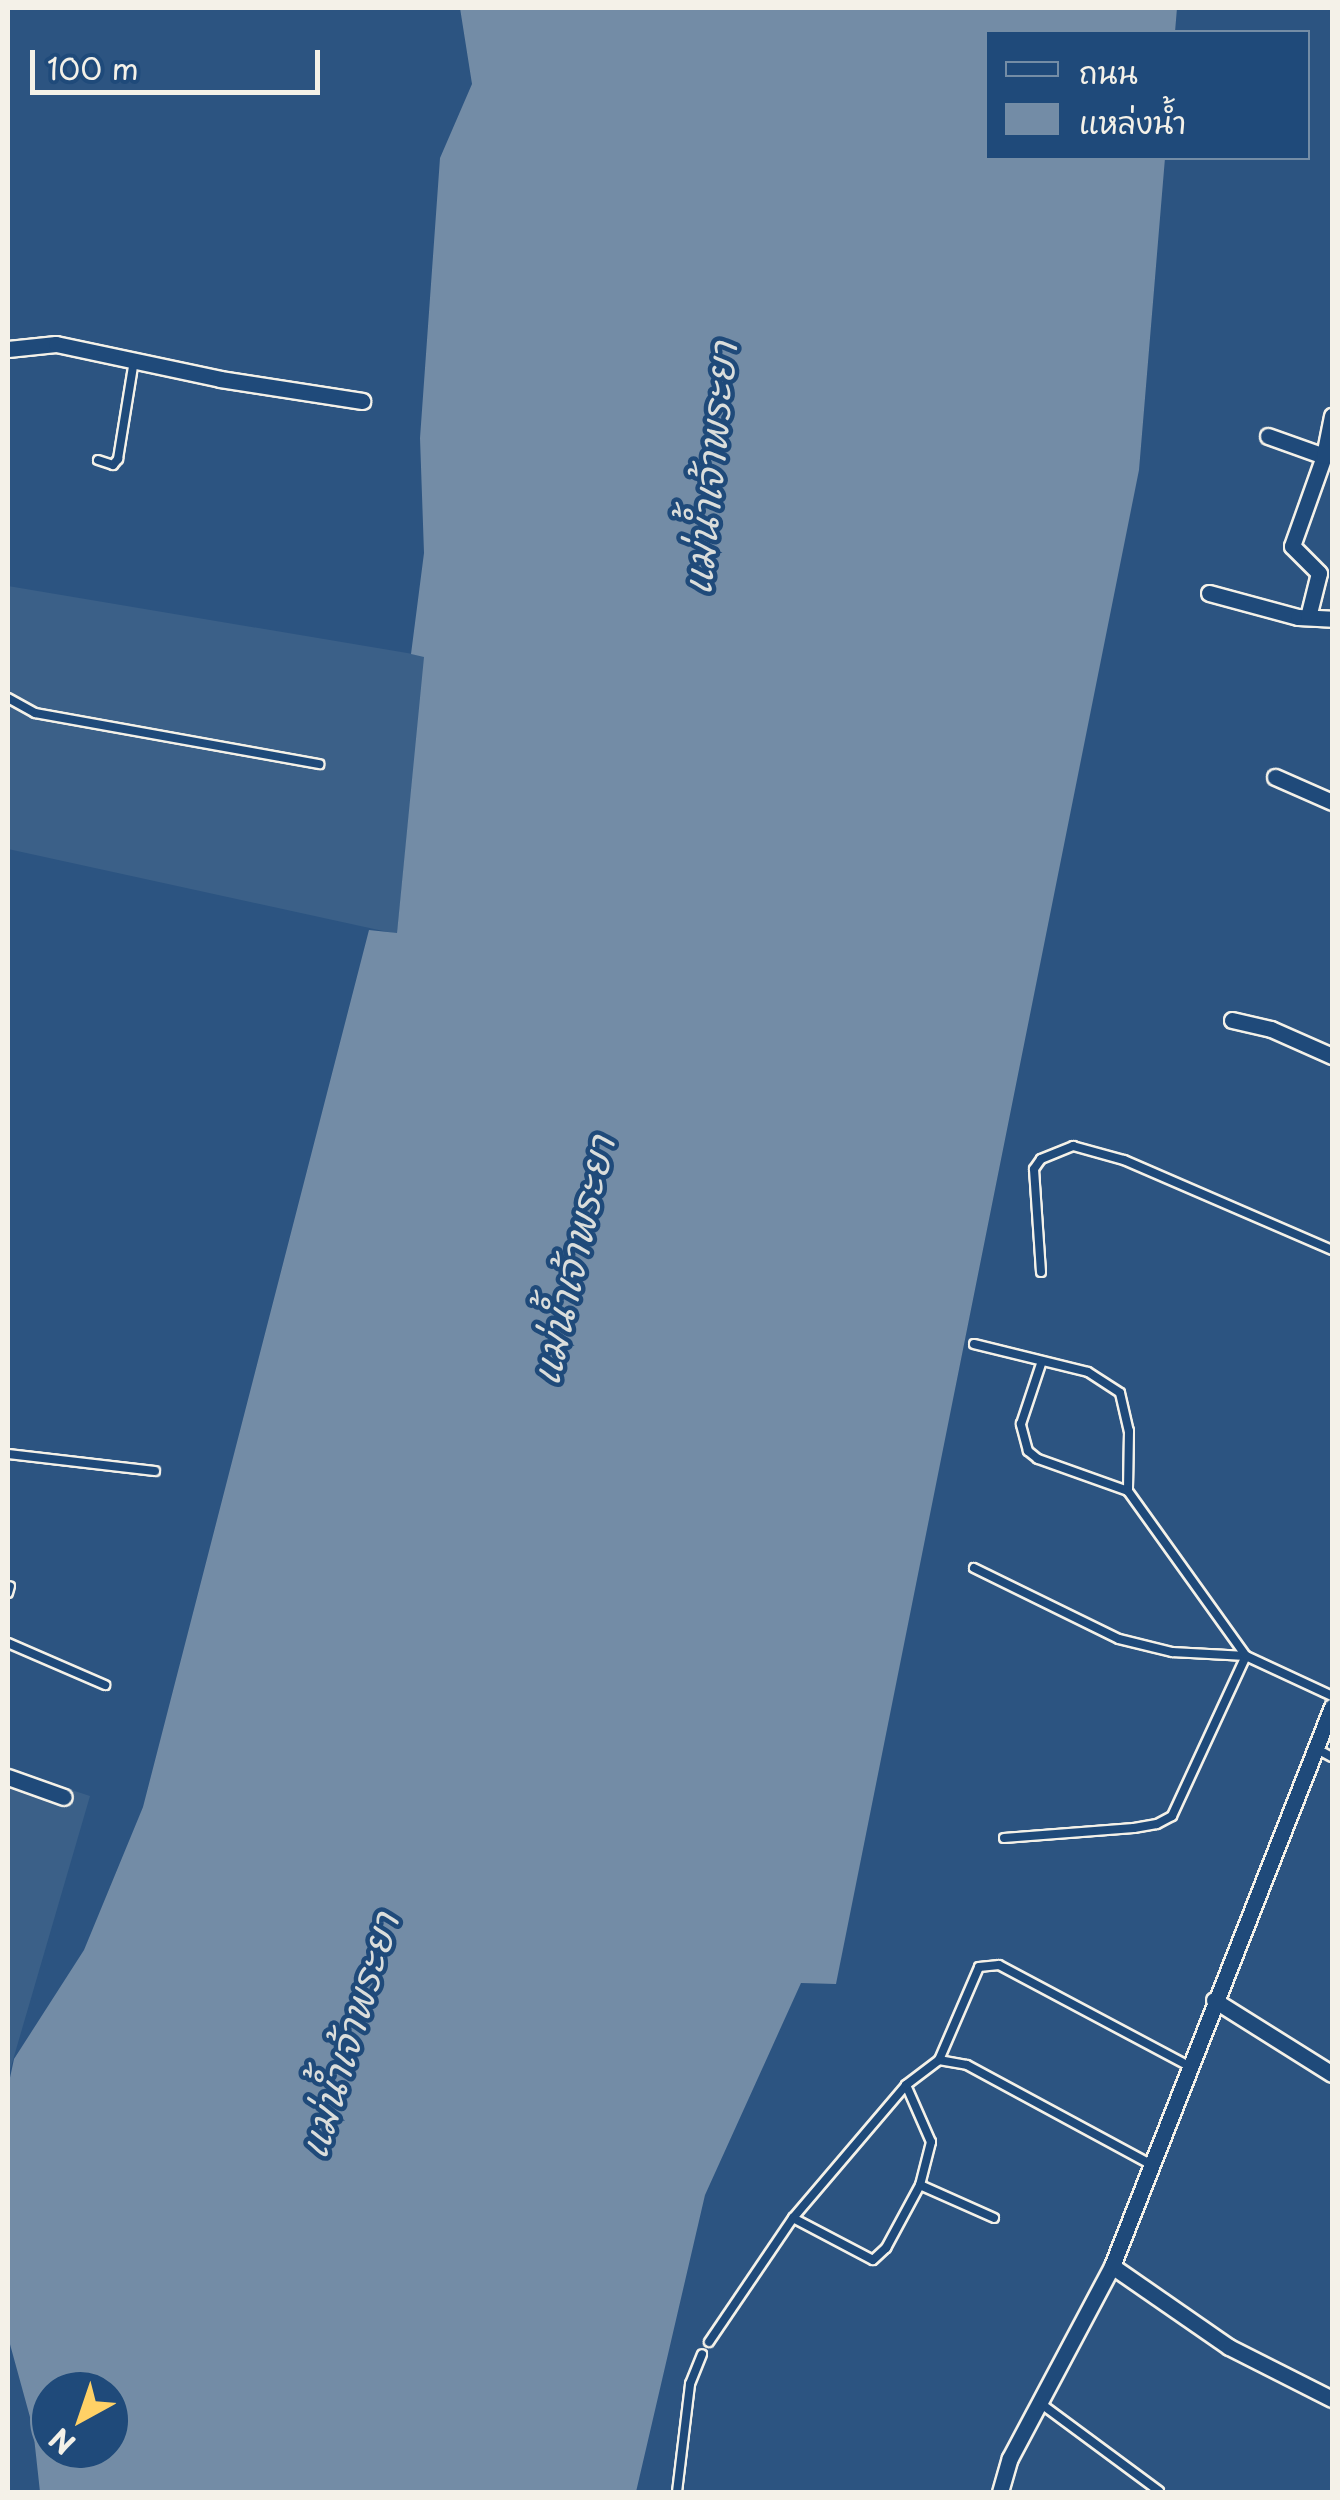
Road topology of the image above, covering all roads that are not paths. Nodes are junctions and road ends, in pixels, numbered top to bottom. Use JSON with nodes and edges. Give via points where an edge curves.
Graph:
{"nodes":[{"id":1,"x":8,"y":349,"type":"edge"},
{"id":2,"x":134,"y":360,"type":"junction"},
{"id":3,"x":362,"y":400,"type":"dead end"},
{"id":4,"x":1332,"y":416,"type":"edge"},
{"id":5,"x":1268,"y":436,"type":"dead end"},
{"id":6,"x":1324,"y":456,"type":"junction"},
{"id":7,"x":98,"y":460,"type":"dead end"},
{"id":8,"x":1209,"y":593,"type":"dead end"},
{"id":9,"x":1308,"y":617,"type":"junction"},
{"id":10,"x":1332,"y":618,"type":"edge"},
{"id":11,"x":8,"y":698,"type":"edge"},
{"id":12,"x":319,"y":764,"type":"dead end"},
{"id":13,"x":1275,"y":777,"type":"dead end"},
{"id":14,"x":1332,"y":802,"type":"edge"},
{"id":15,"x":1232,"y":1020,"type":"dead end"},
{"id":16,"x":1332,"y":1056,"type":"edge"},
{"id":17,"x":1332,"y":1250,"type":"edge"},
{"id":18,"x":1041,"y":1272,"type":"dead end"},
{"id":19,"x":974,"y":1344,"type":"dead end"},
{"id":20,"x":1042,"y":1361,"type":"junction"},
{"id":21,"x":8,"y":1454,"type":"edge"},
{"id":22,"x":155,"y":1471,"type":"dead end"},
{"id":23,"x":1128,"y":1492,"type":"junction"},
{"id":24,"x":974,"y":1568,"type":"dead end"},
{"id":25,"x":8,"y":1643,"type":"edge"},
{"id":26,"x":1246,"y":1656,"type":"junction"},
{"id":27,"x":106,"y":1685,"type":"dead end"},
{"id":28,"x":1332,"y":1696,"type":"edge"},
{"id":29,"x":1332,"y":1707,"type":"edge"},
{"id":30,"x":1315,"y":1748,"type":"junction"},
{"id":31,"x":1332,"y":1757,"type":"edge"},
{"id":32,"x":8,"y":1777,"type":"edge"},
{"id":33,"x":64,"y":1797,"type":"dead end"},
{"id":34,"x":1004,"y":1838,"type":"dead end"},
{"id":35,"x":1214,"y":2000,"type":"junction"},
{"id":36,"x":939,"y":2060,"type":"junction"},
{"id":37,"x":1189,"y":2066,"type":"junction"},
{"id":38,"x":1332,"y":2074,"type":"edge"},
{"id":39,"x":906,"y":2085,"type":"junction"},
{"id":40,"x":1152,"y":2165,"type":"junction"},
{"id":41,"x":920,"y":2185,"type":"junction"},
{"id":42,"x":792,"y":2218,"type":"junction"},
{"id":43,"x":994,"y":2218,"type":"dead end"},
{"id":44,"x":1112,"y":2266,"type":"junction"},
{"id":45,"x":710,"y":2342,"type":"dead end"},
{"id":46,"x":702,"y":2354,"type":"dead end"},
{"id":47,"x":1332,"y":2399,"type":"edge"},
{"id":48,"x":1040,"y":2403,"type":"junction"},
{"id":49,"x":677,"y":2492,"type":"edge"},
{"id":50,"x":1000,"y":2492,"type":"edge"},
{"id":51,"x":1159,"y":2492,"type":"edge"}],
"edges":[{"from":1,"to":2,"type":"street","via":[[56,344]]},
{"from":2,"to":3,"type":"street"},
{"from":2,"to":7,"type":"lane","via":[[118,459]]},
{"from":4,"to":6,"type":"street"},
{"from":5,"to":6,"type":"street"},
{"from":6,"to":9,"type":"street","via":[[1292,546],[1319,573]]},
{"from":8,"to":9,"type":"street"},
{"from":9,"to":10,"type":"street"},
{"from":11,"to":12,"type":"lane","via":[[35,714]]},
{"from":13,"to":14,"type":"street"},
{"from":15,"to":16,"type":"street"},
{"from":17,"to":18,"type":"lane","via":[[1124,1160],[1072,1146],[1034,1169]]},
{"from":19,"to":20,"type":"lane"},
{"from":20,"to":23,"type":"lane","via":[[1088,1372],[1120,1393],[1129,1431]]},
{"from":20,"to":23,"type":"lane","via":[[1021,1424],[1028,1451]]},
{"from":21,"to":22,"type":"lane"},
{"from":23,"to":26,"type":"lane"},
{"from":24,"to":26,"type":"lane","via":[[1120,1639],[1172,1652]]},
{"from":25,"to":27,"type":"lane"},
{"from":26,"to":28,"type":"lane"},
{"from":26,"to":34,"type":"lane","via":[[1172,1816],[1134,1828]]},
{"from":29,"to":30,"type":"street"},
{"from":30,"to":31,"type":"lane"},
{"from":30,"to":35,"type":"street"},
{"from":32,"to":33,"type":"street"},
{"from":35,"to":37,"type":"street"},
{"from":35,"to":38,"type":"street"},
{"from":36,"to":37,"type":"lane","via":[[972,1977],[988,1964]]},
{"from":36,"to":39,"type":"lane"},
{"from":36,"to":40,"type":"lane","via":[[967,2065]]},
{"from":37,"to":40,"type":"street"},
{"from":39,"to":41,"type":"lane","via":[[930,2142]]},
{"from":39,"to":42,"type":"lane"},
{"from":40,"to":44,"type":"street"},
{"from":41,"to":42,"type":"lane","via":[[873,2260]]},
{"from":41,"to":43,"type":"lane"},
{"from":42,"to":45,"type":"lane"},
{"from":44,"to":47,"type":"street","via":[[1243,2355]]},
{"from":44,"to":48,"type":"street"},
{"from":46,"to":49,"type":"lane","via":[[690,2384]]},
{"from":48,"to":50,"type":"street"},
{"from":48,"to":51,"type":"lane"}]}
